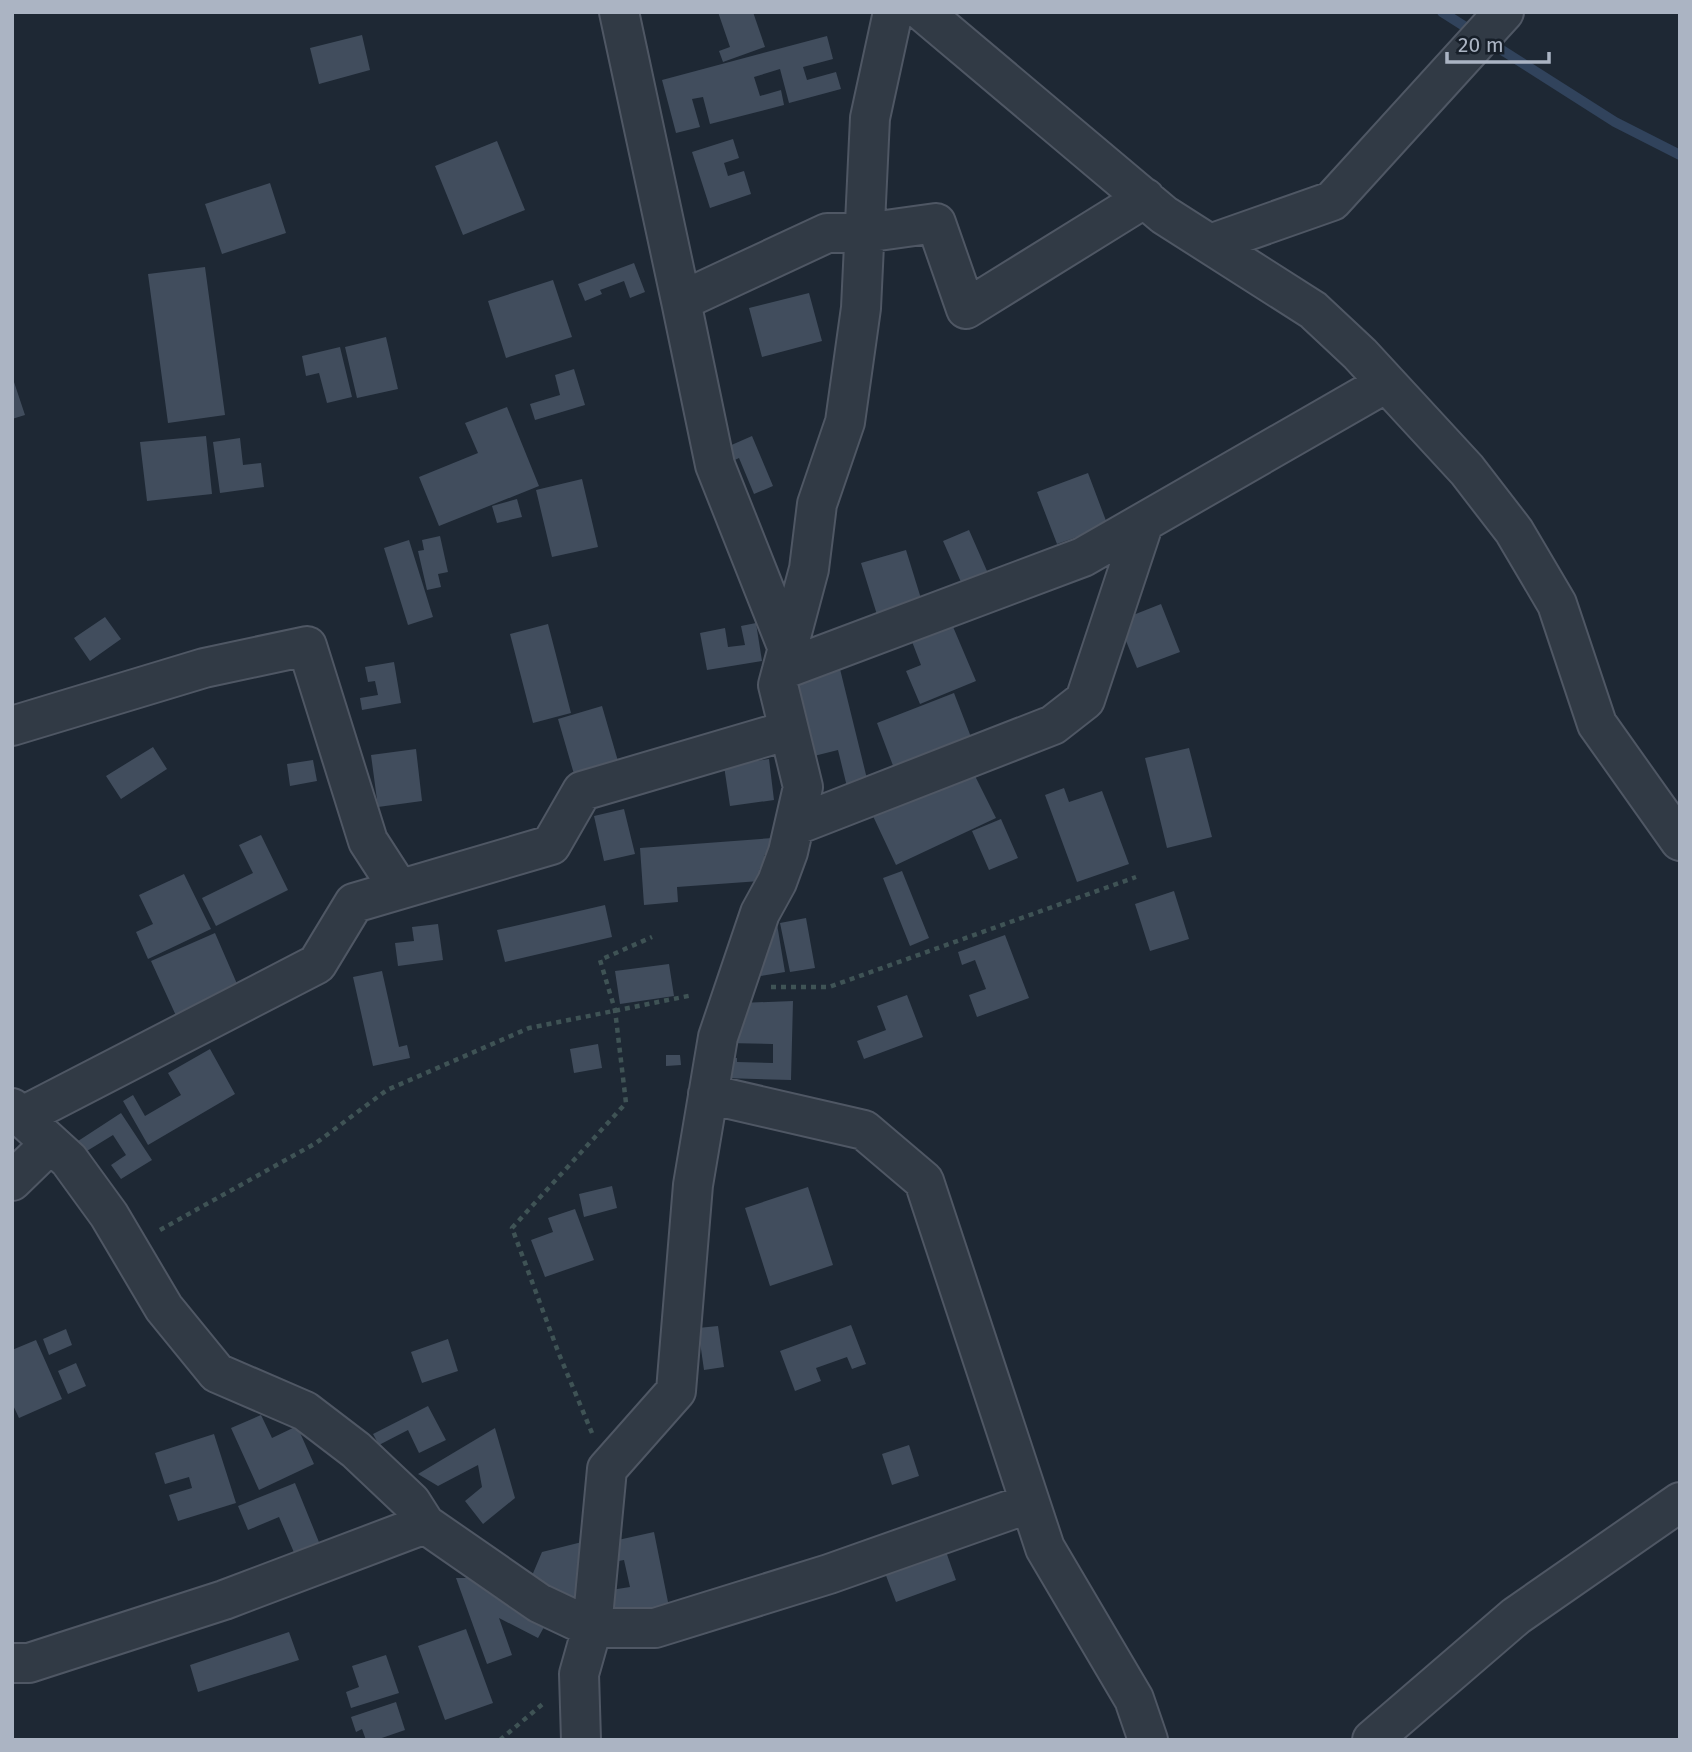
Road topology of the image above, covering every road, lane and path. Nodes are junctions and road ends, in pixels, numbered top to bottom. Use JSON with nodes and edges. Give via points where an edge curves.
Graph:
{"nodes":[{"id":1,"x":619,"y":12,"type":"edge"},
{"id":2,"x":893,"y":12,"type":"edge"},
{"id":3,"x":923,"y":12,"type":"edge"},
{"id":4,"x":1504,"y":12,"type":"edge"},
{"id":5,"x":1145,"y":198,"type":"junction"},
{"id":6,"x":864,"y":233,"type":"junction"},
{"id":7,"x":1210,"y":244,"type":"junction"},
{"id":8,"x":681,"y":301,"type":"junction"},
{"id":9,"x":1387,"y":383,"type":"junction"},
{"id":10,"x":1144,"y":522,"type":"junction"},
{"id":11,"x":785,"y":659,"type":"junction"},
{"id":12,"x":12,"y":726,"type":"edge"},
{"id":13,"x":789,"y":730,"type":"junction"},
{"id":14,"x":794,"y":826,"type":"junction"},
{"id":15,"x":1680,"y":841,"type":"edge"},
{"id":16,"x":1136,"y":877,"type":"dead end"},
{"id":17,"x":399,"y":889,"type":"junction"},
{"id":18,"x":652,"y":937,"type":"dead end"},
{"id":19,"x":736,"y":987,"type":"junction"},
{"id":20,"x":615,"y":1010,"type":"junction"},
{"id":21,"x":708,"y":1094,"type":"junction"},
{"id":22,"x":17,"y":1112,"type":"edge"},
{"id":23,"x":50,"y":1144,"type":"junction"},
{"id":24,"x":12,"y":1181,"type":"edge"},
{"id":25,"x":129,"y":1248,"type":"junction"},
{"id":26,"x":607,"y":1469,"type":"junction"},
{"id":27,"x":1680,"y":1502,"type":"edge"},
{"id":28,"x":1031,"y":1503,"type":"junction"},
{"id":29,"x":425,"y":1524,"type":"junction"},
{"id":30,"x":592,"y":1628,"type":"junction"},
{"id":31,"x":12,"y":1663,"type":"edge"},
{"id":32,"x":579,"y":1674,"type":"junction"},
{"id":33,"x":500,"y":1740,"type":"edge"},
{"id":34,"x":581,"y":1740,"type":"edge"},
{"id":35,"x":1148,"y":1740,"type":"edge"},
{"id":36,"x":1372,"y":1740,"type":"edge"}],
"edges":[{"from":1,"to":8,"type":"street"},
{"from":2,"to":6,"type":"street","via":[[870,118]]},
{"from":3,"to":5,"type":"street"},
{"from":4,"to":7,"type":"street","via":[[1332,201]]},
{"from":5,"to":6,"type":"street","via":[[966,309],[936,223]]},
{"from":5,"to":7,"type":"street"},
{"from":6,"to":8,"type":"street","via":[[827,233]]},
{"from":6,"to":11,"type":"street","via":[[861,308],[845,422],[817,504],[809,569]]},
{"from":7,"to":9,"type":"street","via":[[1313,310]]},
{"from":8,"to":11,"type":"street","via":[[715,465]]},
{"from":9,"to":10,"type":"street"},
{"from":9,"to":15,"type":"street","via":[[1467,470],[1514,531],[1557,604],[1597,724]]},
{"from":10,"to":11,"type":"street","via":[[1083,557]]},
{"from":10,"to":14,"type":"street","via":[[1085,699],[1054,725]]},
{"from":11,"to":13,"type":"street","via":[[778,685]]},
{"from":12,"to":17,"type":"street","via":[[204,668],[307,646],[368,841]]},
{"from":13,"to":14,"type":"street","via":[[803,787]]},
{"from":13,"to":17,"type":"street","via":[[582,791],[551,845]]},
{"from":14,"to":19,"type":"street"},
{"from":16,"to":19,"type":"path","via":[[829,987]]},
{"from":17,"to":22,"type":"street","via":[[354,903],[317,964]]},
{"from":18,"to":20,"type":"path","via":[[600,960]]},
{"from":19,"to":20,"type":"path"},
{"from":19,"to":21,"type":"street","via":[[718,1037]]},
{"from":20,"to":25,"type":"path","via":[[529,1027],[387,1090],[316,1143]]},
{"from":20,"to":26,"type":"path","via":[[626,1103],[512,1228]]},
{"from":21,"to":26,"type":"street","via":[[693,1185],[676,1391]]},
{"from":21,"to":28,"type":"street","via":[[864,1130],[924,1181]]},
{"from":22,"to":23,"type":"street"},
{"from":23,"to":24,"type":"street"},
{"from":23,"to":25,"type":"street","via":[[69,1160]]},
{"from":25,"to":29,"type":"street","via":[[164,1308],[216,1373],[306,1411],[411,1502]]},
{"from":26,"to":30,"type":"street"},
{"from":27,"to":36,"type":"street","via":[[1516,1616]]},
{"from":28,"to":30,"type":"street","via":[[829,1574],[655,1628]]},
{"from":28,"to":35,"type":"street","via":[[1045,1548],[1134,1699]]},
{"from":29,"to":30,"type":"street","via":[[539,1603]]},
{"from":29,"to":31,"type":"street","via":[[224,1600],[29,1663]]},
{"from":30,"to":32,"type":"street"},
{"from":32,"to":33,"type":"path"},
{"from":32,"to":34,"type":"street"}]}
